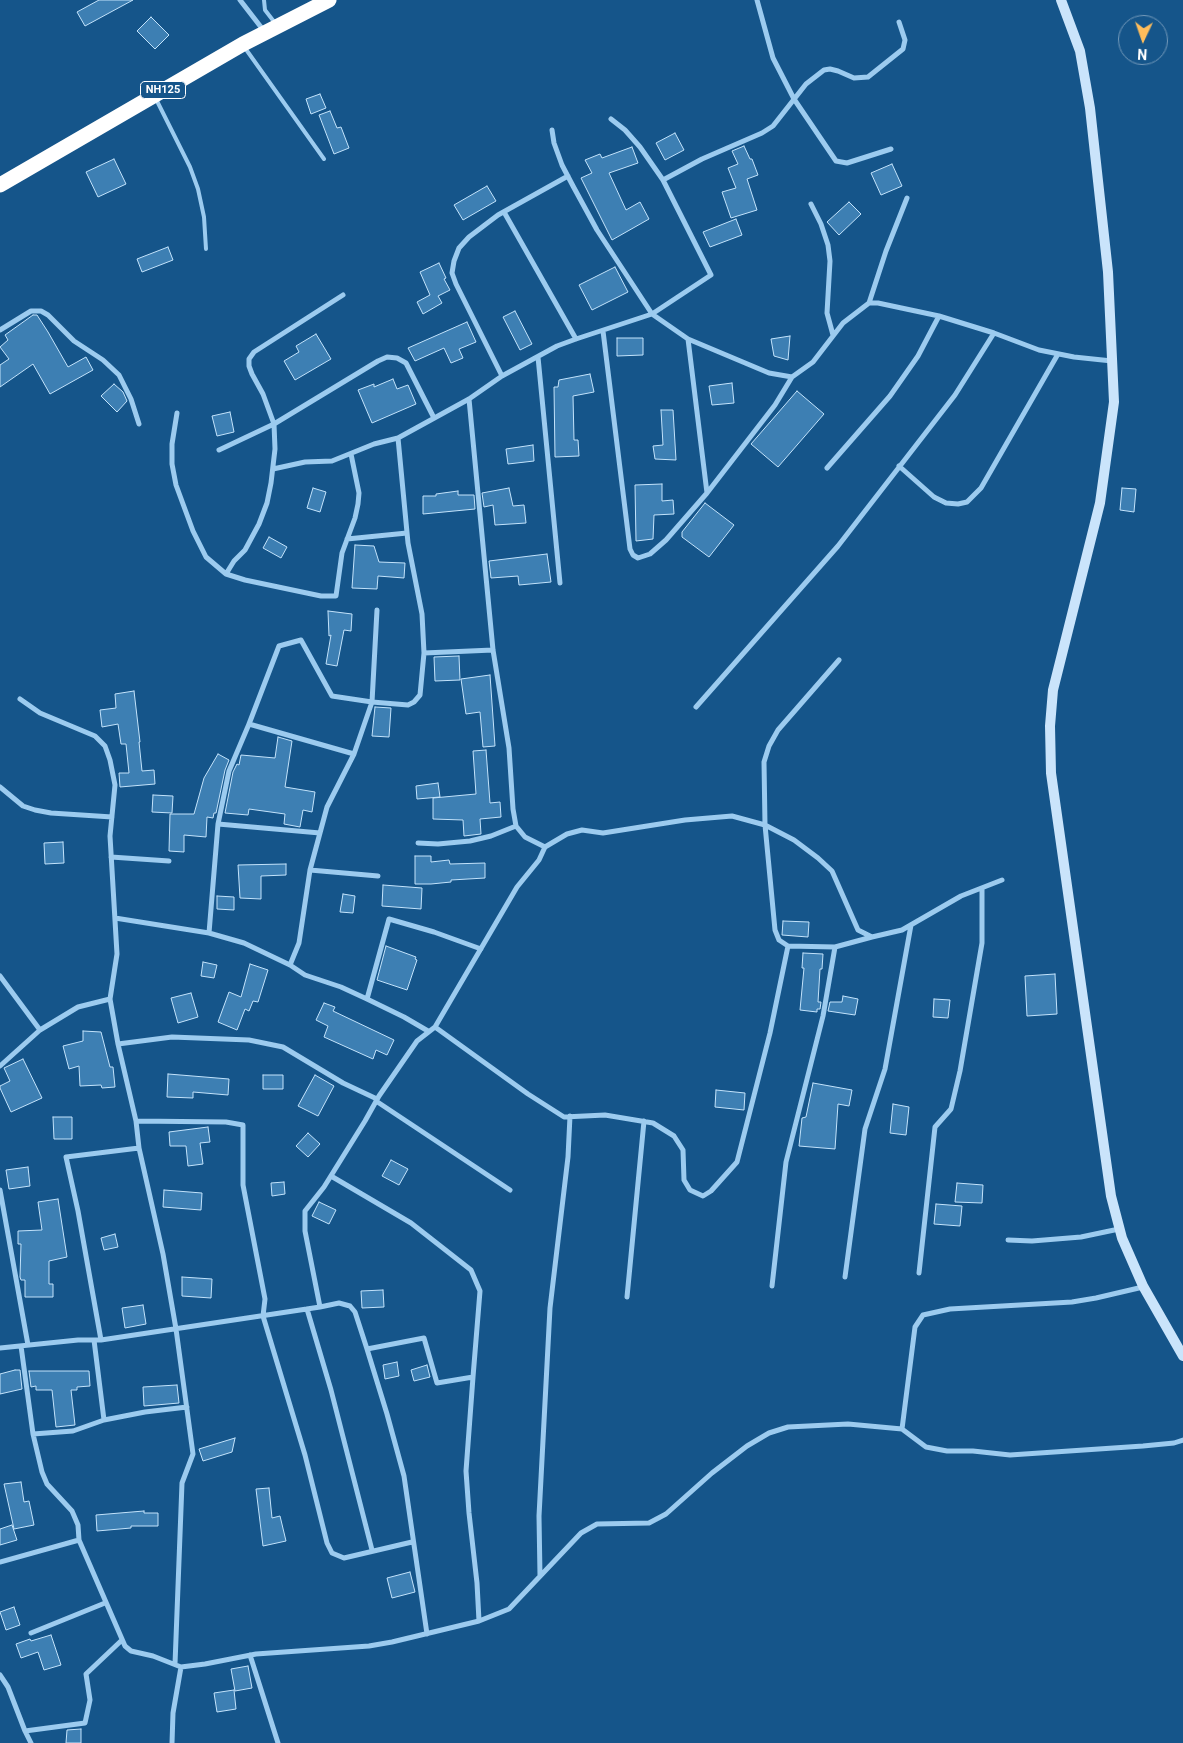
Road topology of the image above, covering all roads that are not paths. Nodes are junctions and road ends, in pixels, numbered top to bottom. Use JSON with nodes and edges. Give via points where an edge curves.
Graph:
{"nodes":[{"id":1,"x":240,"y":0,"type":"edge"},
{"id":2,"x":264,"y":0,"type":"edge"},
{"id":3,"x":326,"y":0,"type":"edge"},
{"id":4,"x":757,"y":0,"type":"edge"},
{"id":5,"x":1061,"y":0,"type":"edge"},
{"id":6,"x":900,"y":22,"type":"dead end"},
{"id":7,"x":271,"y":30,"type":"junction"},
{"id":8,"x":243,"y":44,"type":"junction"},
{"id":9,"x":154,"y":95,"type":"junction"},
{"id":10,"x":794,"y":99,"type":"junction"},
{"id":11,"x":611,"y":119,"type":"dead end"},
{"id":12,"x":552,"y":130,"type":"dead end"},
{"id":13,"x":891,"y":149,"type":"dead end"},
{"id":14,"x":324,"y":159,"type":"dead end"},
{"id":15,"x":568,"y":176,"type":"junction"},
{"id":16,"x":663,"y":180,"type":"junction"},
{"id":17,"x":1,"y":181,"type":"edge"},
{"id":18,"x":907,"y":198,"type":"dead end"},
{"id":19,"x":811,"y":204,"type":"dead end"},
{"id":20,"x":504,"y":212,"type":"junction"},
{"id":21,"x":206,"y":249,"type":"dead end"},
{"id":22,"x":344,"y":295,"type":"dead end"},
{"id":23,"x":869,"y":303,"type":"junction"},
{"id":24,"x":652,"y":314,"type":"junction"},
{"id":25,"x":939,"y":316,"type":"junction"},
{"id":26,"x":0,"y":330,"type":"edge"},
{"id":27,"x":602,"y":331,"type":"junction"},
{"id":28,"x":994,"y":332,"type":"junction"},
{"id":29,"x":834,"y":336,"type":"junction"},
{"id":30,"x":576,"y":339,"type":"junction"},
{"id":31,"x":688,"y":339,"type":"junction"},
{"id":32,"x":1058,"y":354,"type":"junction"},
{"id":33,"x":538,"y":357,"type":"junction"},
{"id":34,"x":1112,"y":361,"type":"junction"},
{"id":35,"x":502,"y":376,"type":"junction"},
{"id":36,"x":792,"y":377,"type":"junction"},
{"id":37,"x":469,"y":399,"type":"junction"},
{"id":38,"x":176,"y":413,"type":"dead end"},
{"id":39,"x":434,"y":418,"type":"junction"},
{"id":40,"x":138,"y":424,"type":"dead end"},
{"id":41,"x":274,"y":424,"type":"junction"},
{"id":42,"x":398,"y":438,"type":"junction"},
{"id":43,"x":219,"y":450,"type":"dead end"},
{"id":44,"x":351,"y":454,"type":"junction"},
{"id":45,"x":899,"y":466,"type":"junction"},
{"id":46,"x":827,"y":468,"type":"dead end"},
{"id":47,"x":273,"y":469,"type":"junction"},
{"id":48,"x":707,"y":493,"type":"junction"},
{"id":49,"x":407,"y":533,"type":"junction"},
{"id":50,"x":347,"y":539,"type":"junction"},
{"id":51,"x":226,"y":574,"type":"junction"},
{"id":52,"x":560,"y":583,"type":"dead end"},
{"id":53,"x":377,"y":610,"type":"dead end"},
{"id":54,"x":493,"y":650,"type":"junction"},
{"id":55,"x":424,"y":653,"type":"junction"},
{"id":56,"x":839,"y":660,"type":"dead end"},
{"id":57,"x":20,"y":700,"type":"dead end"},
{"id":58,"x":372,"y":702,"type":"junction"},
{"id":59,"x":696,"y":707,"type":"dead end"},
{"id":60,"x":249,"y":724,"type":"junction"},
{"id":61,"x":354,"y":754,"type":"junction"},
{"id":62,"x":0,"y":787,"type":"edge"},
{"id":63,"x":112,"y":817,"type":"junction"},
{"id":64,"x":218,"y":824,"type":"junction"},
{"id":65,"x":765,"y":825,"type":"junction"},
{"id":66,"x":516,"y":826,"type":"junction"},
{"id":67,"x":320,"y":833,"type":"junction"},
{"id":68,"x":418,"y":843,"type":"dead end"},
{"id":69,"x":545,"y":847,"type":"junction"},
{"id":70,"x":111,"y":857,"type":"junction"},
{"id":71,"x":169,"y":861,"type":"dead end"},
{"id":72,"x":310,"y":870,"type":"junction"},
{"id":73,"x":378,"y":876,"type":"dead end"},
{"id":74,"x":1002,"y":880,"type":"dead end"},
{"id":75,"x":982,"y":889,"type":"junction"},
{"id":76,"x":116,"y":918,"type":"junction"},
{"id":77,"x":911,"y":925,"type":"junction"},
{"id":78,"x":209,"y":933,"type":"junction"},
{"id":79,"x":872,"y":937,"type":"junction"},
{"id":80,"x":788,"y":946,"type":"junction"},
{"id":81,"x":834,"y":947,"type":"junction"},
{"id":82,"x":481,"y":949,"type":"junction"},
{"id":83,"x":290,"y":965,"type":"junction"},
{"id":84,"x":0,"y":976,"type":"edge"},
{"id":85,"x":110,"y":999,"type":"junction"},
{"id":86,"x":367,"y":999,"type":"junction"},
{"id":87,"x":435,"y":1027,"type":"junction"},
{"id":88,"x":40,"y":1030,"type":"junction"},
{"id":89,"x":428,"y":1031,"type":"junction"},
{"id":90,"x":118,"y":1044,"type":"junction"},
{"id":91,"x":0,"y":1066,"type":"edge"},
{"id":92,"x":377,"y":1100,"type":"junction"},
{"id":93,"x":570,"y":1116,"type":"junction"},
{"id":94,"x":136,"y":1121,"type":"junction"},
{"id":95,"x":644,"y":1121,"type":"junction"},
{"id":96,"x":140,"y":1148,"type":"junction"},
{"id":97,"x":331,"y":1176,"type":"junction"},
{"id":98,"x":0,"y":1190,"type":"edge"},
{"id":99,"x":510,"y":1190,"type":"dead end"},
{"id":100,"x":1119,"y":1229,"type":"junction"},
{"id":101,"x":1008,"y":1240,"type":"dead end"},
{"id":102,"x":919,"y":1273,"type":"dead end"},
{"id":103,"x":845,"y":1277,"type":"dead end"},
{"id":104,"x":772,"y":1286,"type":"dead end"},
{"id":105,"x":1143,"y":1286,"type":"junction"},
{"id":106,"x":627,"y":1297,"type":"dead end"},
{"id":107,"x":320,"y":1307,"type":"junction"},
{"id":108,"x":307,"y":1308,"type":"junction"},
{"id":109,"x":263,"y":1316,"type":"junction"},
{"id":110,"x":176,"y":1329,"type":"junction"},
{"id":111,"x":94,"y":1340,"type":"junction"},
{"id":112,"x":100,"y":1340,"type":"junction"},
{"id":113,"x":28,"y":1345,"type":"junction"},
{"id":114,"x":21,"y":1346,"type":"junction"},
{"id":115,"x":0,"y":1348,"type":"edge"},
{"id":116,"x":367,"y":1349,"type":"junction"},
{"id":117,"x":1183,"y":1356,"type":"edge"},
{"id":118,"x":473,"y":1377,"type":"junction"},
{"id":119,"x":187,"y":1407,"type":"junction"},
{"id":120,"x":104,"y":1420,"type":"junction"},
{"id":121,"x":902,"y":1430,"type":"junction"},
{"id":122,"x":33,"y":1434,"type":"junction"},
{"id":123,"x":1183,"y":1440,"type":"edge"},
{"id":124,"x":79,"y":1540,"type":"junction"},
{"id":125,"x":412,"y":1542,"type":"junction"},
{"id":126,"x":372,"y":1550,"type":"junction"},
{"id":127,"x":0,"y":1562,"type":"edge"},
{"id":128,"x":540,"y":1576,"type":"junction"},
{"id":129,"x":105,"y":1603,"type":"junction"},
{"id":130,"x":479,"y":1621,"type":"junction"},
{"id":131,"x":32,"y":1633,"type":"dead end"},
{"id":132,"x":427,"y":1634,"type":"junction"},
{"id":133,"x":122,"y":1640,"type":"junction"},
{"id":134,"x":250,"y":1655,"type":"junction"},
{"id":135,"x":175,"y":1664,"type":"junction"},
{"id":136,"x":181,"y":1667,"type":"junction"},
{"id":137,"x":0,"y":1675,"type":"edge"},
{"id":138,"x":25,"y":1731,"type":"junction"},
{"id":139,"x":31,"y":1743,"type":"edge"},
{"id":140,"x":172,"y":1743,"type":"edge"},
{"id":141,"x":278,"y":1743,"type":"edge"}],
"edges":[{"from":1,"to":7,"type":"street"},
{"from":2,"to":7,"type":"lane"},
{"from":3,"to":7,"type":"highway","number":"NH125"},
{"from":4,"to":10,"type":"street","via":[[773,58]]},
{"from":5,"to":34,"type":"street","via":[[1080,51],[1090,108],[1108,272]]},
{"from":6,"to":10,"type":"street","via":[[905,40],[903,49],[868,77],[854,78],[838,71],[824,70]]},
{"from":7,"to":8,"type":"highway","number":"NH125"},
{"from":8,"to":9,"type":"highway","number":"NH125"},
{"from":8,"to":14,"type":"lane"},
{"from":9,"to":17,"type":"highway","number":"NH125"},
{"from":9,"to":21,"type":"lane","via":[[198,189]]},
{"from":10,"to":13,"type":"street","via":[[836,161],[846,163]]},
{"from":10,"to":16,"type":"street","via":[[773,126],[762,133]]},
{"from":11,"to":16,"type":"street","via":[[640,147]]},
{"from":12,"to":15,"type":"street"},
{"from":15,"to":20,"type":"street"},
{"from":15,"to":24,"type":"street","via":[[597,230]]},
{"from":16,"to":24,"type":"street","via":[[711,275]]},
{"from":18,"to":23,"type":"street"},
{"from":19,"to":29,"type":"street","via":[[828,245],[827,313]]},
{"from":20,"to":30,"type":"street"},
{"from":20,"to":35,"type":"street","via":[[469,237],[454,260],[452,273]]},
{"from":22,"to":41,"type":"street","via":[[254,352],[250,359],[249,366]]},
{"from":23,"to":25,"type":"street"},
{"from":23,"to":29,"type":"street","via":[[843,323]]},
{"from":24,"to":27,"type":"street"},
{"from":24,"to":31,"type":"street"},
{"from":25,"to":28,"type":"street"},
{"from":25,"to":46,"type":"street","via":[[918,356],[890,396]]},
{"from":26,"to":40,"type":"street","via":[[31,311],[48,315],[74,342],[104,360],[119,375],[132,399]]},
{"from":27,"to":30,"type":"street"},
{"from":27,"to":48,"type":"street","via":[[633,555],[638,558],[650,554]]},
{"from":28,"to":32,"type":"street"},
{"from":28,"to":45,"type":"street","via":[[955,395]]},
{"from":29,"to":36,"type":"street","via":[[813,362]]},
{"from":30,"to":33,"type":"street"},
{"from":31,"to":36,"type":"street","via":[[769,373]]},
{"from":31,"to":48,"type":"street"},
{"from":32,"to":34,"type":"street"},
{"from":32,"to":45,"type":"street","via":[[981,488],[967,502],[946,503],[934,497]]},
{"from":33,"to":35,"type":"street"},
{"from":33,"to":52,"type":"street"},
{"from":34,"to":100,"type":"street","via":[[1114,402],[1100,504],[1053,690],[1050,726],[1051,773],[1111,1196]]},
{"from":35,"to":37,"type":"street"},
{"from":36,"to":48,"type":"street","via":[[775,406]]},
{"from":37,"to":39,"type":"street"},
{"from":37,"to":54,"type":"street"},
{"from":38,"to":51,"type":"street","via":[[172,464],[176,485],[192,531],[206,557]]},
{"from":39,"to":41,"type":"street","via":[[406,363],[387,357]]},
{"from":39,"to":42,"type":"street"},
{"from":41,"to":43,"type":"street"},
{"from":41,"to":47,"type":"street"},
{"from":42,"to":44,"type":"street"},
{"from":42,"to":49,"type":"street"},
{"from":44,"to":47,"type":"street","via":[[332,461],[305,462]]},
{"from":44,"to":50,"type":"street","via":[[359,493]]},
{"from":45,"to":59,"type":"street","via":[[838,546]]},
{"from":47,"to":51,"type":"street","via":[[258,524],[245,550]]},
{"from":49,"to":50,"type":"street"},
{"from":49,"to":55,"type":"street","via":[[422,614]]},
{"from":50,"to":51,"type":"street","via":[[336,596],[280,588]]},
{"from":53,"to":58,"type":"street"},
{"from":54,"to":55,"type":"street"},
{"from":54,"to":66,"type":"street","via":[[509,748]]},
{"from":55,"to":58,"type":"street","via":[[420,695],[414,702],[408,706]]},
{"from":56,"to":65,"type":"street","via":[[778,730],[769,746],[764,762]]},
{"from":57,"to":63,"type":"street","via":[[40,713],[96,736],[105,746],[115,785]]},
{"from":58,"to":60,"type":"street","via":[[332,696],[301,640],[279,646]]},
{"from":58,"to":61,"type":"street"},
{"from":60,"to":61,"type":"street"},
{"from":60,"to":64,"type":"street","via":[[229,771]]},
{"from":61,"to":67,"type":"street","via":[[327,807]]},
{"from":62,"to":63,"type":"street","via":[[23,806],[35,810]]},
{"from":63,"to":70,"type":"street"},
{"from":64,"to":67,"type":"street"},
{"from":64,"to":78,"type":"street"},
{"from":65,"to":69,"type":"street","via":[[732,816],[603,833],[582,830],[567,834]]},
{"from":65,"to":79,"type":"street","via":[[794,840],[832,871],[858,930]]},
{"from":65,"to":80,"type":"street","via":[[775,930],[779,940]]},
{"from":66,"to":68,"type":"street","via":[[470,841]]},
{"from":66,"to":69,"type":"street","via":[[525,837]]},
{"from":67,"to":72,"type":"street"},
{"from":69,"to":82,"type":"street"},
{"from":70,"to":71,"type":"street"},
{"from":70,"to":76,"type":"street"},
{"from":72,"to":73,"type":"street"},
{"from":72,"to":83,"type":"street","via":[[299,942]]},
{"from":74,"to":75,"type":"street"},
{"from":75,"to":77,"type":"street","via":[[960,896]]},
{"from":75,"to":102,"type":"street","via":[[982,943],[951,1109],[935,1127]]},
{"from":76,"to":78,"type":"street"},
{"from":76,"to":85,"type":"street","via":[[117,954]]},
{"from":77,"to":79,"type":"street"},
{"from":77,"to":103,"type":"street","via":[[885,1069],[865,1129]]},
{"from":78,"to":83,"type":"street","via":[[244,943]]},
{"from":79,"to":81,"type":"street"},
{"from":80,"to":81,"type":"street"},
{"from":80,"to":95,"type":"street","via":[[737,1162],[703,1196],[690,1190],[684,1180],[683,1150],[674,1136]]},
{"from":81,"to":104,"type":"street","via":[[823,1016],[786,1162]]},
{"from":82,"to":86,"type":"street","via":[[389,919]]},
{"from":82,"to":87,"type":"street"},
{"from":83,"to":86,"type":"street","via":[[305,975]]},
{"from":84,"to":88,"type":"street"},
{"from":85,"to":88,"type":"street","via":[[78,1007]]},
{"from":85,"to":90,"type":"street"},
{"from":86,"to":89,"type":"street"},
{"from":87,"to":89,"type":"street"},
{"from":87,"to":93,"type":"street","via":[[528,1094],[564,1117]]},
{"from":88,"to":91,"type":"street"},
{"from":89,"to":92,"type":"street","via":[[417,1041]]},
{"from":90,"to":92,"type":"street","via":[[172,1037],[249,1040],[283,1047]]},
{"from":90,"to":94,"type":"street"},
{"from":92,"to":97,"type":"street"},
{"from":92,"to":99,"type":"street"},
{"from":93,"to":95,"type":"street","via":[[605,1115]]},
{"from":93,"to":128,"type":"street","via":[[550,1308],[539,1516]]},
{"from":94,"to":96,"type":"street"},
{"from":94,"to":109,"type":"street","via":[[243,1125],[243,1185],[265,1300]]},
{"from":95,"to":106,"type":"street"},
{"from":96,"to":110,"type":"street"},
{"from":96,"to":112,"type":"street","via":[[66,1158]]},
{"from":97,"to":107,"type":"street","via":[[305,1211],[305,1231]]},
{"from":97,"to":118,"type":"street","via":[[411,1223],[471,1270],[480,1291]]},
{"from":98,"to":113,"type":"street"},
{"from":100,"to":101,"type":"street","via":[[1081,1237]]},
{"from":100,"to":105,"type":"street"},
{"from":105,"to":117,"type":"street"},
{"from":105,"to":121,"type":"street","via":[[1072,1302],[950,1309],[923,1315],[915,1327]]},
{"from":107,"to":108,"type":"street"},
{"from":107,"to":116,"type":"street","via":[[339,1303],[350,1306]]},
{"from":108,"to":109,"type":"street"},
{"from":108,"to":126,"type":"street"},
{"from":109,"to":110,"type":"street"},
{"from":109,"to":126,"type":"street","via":[[332,1553],[344,1558]]},
{"from":110,"to":112,"type":"street"},
{"from":110,"to":119,"type":"street"},
{"from":111,"to":112,"type":"street"},
{"from":111,"to":113,"type":"street"},
{"from":111,"to":120,"type":"street"},
{"from":113,"to":114,"type":"street"},
{"from":114,"to":115,"type":"street"},
{"from":114,"to":122,"type":"street"},
{"from":116,"to":118,"type":"street","via":[[424,1338],[437,1383]]},
{"from":116,"to":125,"type":"street","via":[[404,1476]]},
{"from":118,"to":130,"type":"street","via":[[466,1471]]},
{"from":119,"to":120,"type":"street"},
{"from":119,"to":135,"type":"street","via":[[193,1454],[182,1483]]},
{"from":120,"to":122,"type":"street","via":[[73,1431]]},
{"from":121,"to":123,"type":"street","via":[[926,1447],[1010,1455],[1143,1446]]},
{"from":121,"to":128,"type":"street","via":[[848,1424],[788,1428],[769,1433],[712,1473],[666,1514],[649,1523],[597,1524],[581,1533]]},
{"from":122,"to":124,"type":"street","via":[[47,1484],[72,1511],[78,1525]]},
{"from":124,"to":127,"type":"street"},
{"from":124,"to":129,"type":"street"},
{"from":125,"to":126,"type":"street"},
{"from":125,"to":132,"type":"street"},
{"from":128,"to":130,"type":"street","via":[[509,1609]]},
{"from":129,"to":131,"type":"street"},
{"from":129,"to":133,"type":"street"},
{"from":130,"to":132,"type":"street"},
{"from":132,"to":134,"type":"street","via":[[369,1646]]},
{"from":133,"to":135,"type":"street","via":[[132,1651]]},
{"from":133,"to":138,"type":"street","via":[[86,1674],[90,1700],[86,1723]]},
{"from":134,"to":136,"type":"street"},
{"from":134,"to":141,"type":"street"},
{"from":135,"to":136,"type":"street"},
{"from":136,"to":140,"type":"street"},
{"from":137,"to":138,"type":"street"},
{"from":138,"to":139,"type":"street"}]}
